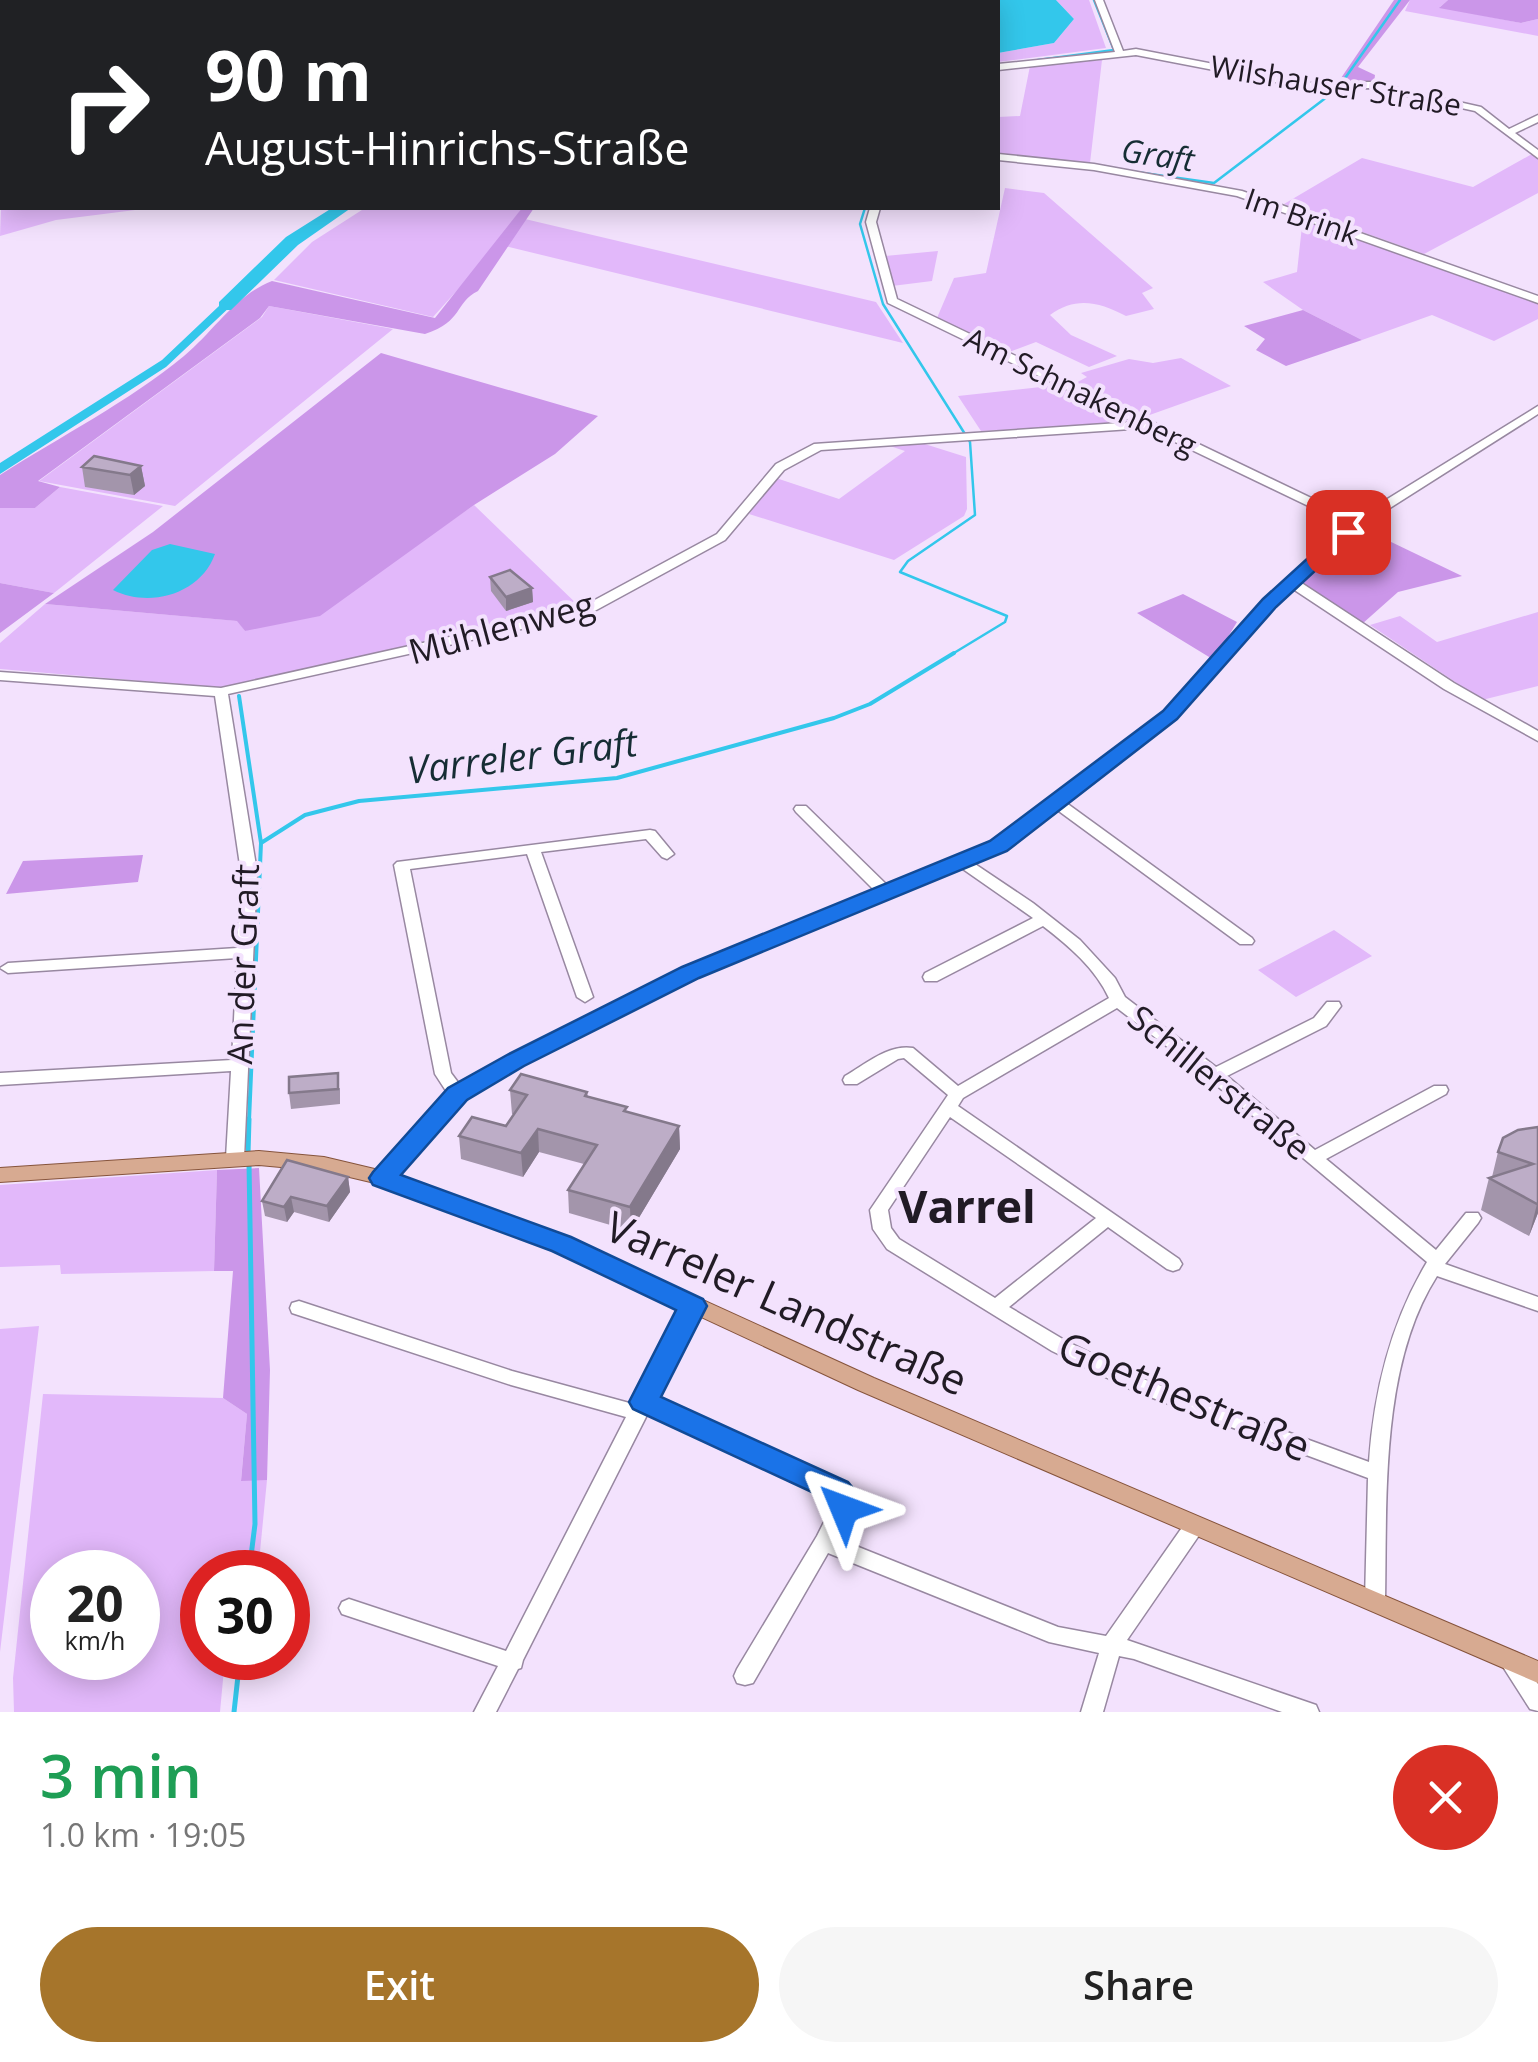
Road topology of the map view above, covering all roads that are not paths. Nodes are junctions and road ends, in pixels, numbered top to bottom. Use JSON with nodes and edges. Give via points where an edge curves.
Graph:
{"nodes":[{"id":1,"x":1099,"y":0,"type":"edge"},
{"id":2,"x":1120,"y":52,"type":"junction"},
{"id":3,"x":1000,"y":67,"type":"edge"},
{"id":4,"x":1538,"y":118,"type":"edge"},
{"id":5,"x":1510,"y":132,"type":"junction"},
{"id":6,"x":1538,"y":155,"type":"edge"},
{"id":7,"x":1000,"y":157,"type":"edge"},
{"id":8,"x":874,"y":210,"type":"edge"},
{"id":9,"x":1538,"y":300,"type":"edge"},
{"id":10,"x":1538,"y":409,"type":"edge"},
{"id":11,"x":1150,"y":424,"type":"junction"},
{"id":12,"x":1356,"y":524,"type":"junction"},
{"id":13,"x":1292,"y":582,"type":"junction"},
{"id":14,"x":0,"y":676,"type":"edge"},
{"id":15,"x":221,"y":692,"type":"junction"},
{"id":16,"x":1538,"y":737,"type":"edge"},
{"id":17,"x":1057,"y":803,"type":"junction"},
{"id":18,"x":801,"y":808,"type":"dead end"},
{"id":19,"x":533,"y":850,"type":"junction"},
{"id":20,"x":667,"y":854,"type":"dead end"},
{"id":21,"x":964,"y":863,"type":"junction"},
{"id":22,"x":886,"y":893,"type":"junction"},
{"id":23,"x":1042,"y":920,"type":"junction"},
{"id":24,"x":1246,"y":942,"type":"dead end"},
{"id":25,"x":245,"y":953,"type":"junction"},
{"id":26,"x":8,"y":968,"type":"dead end"},
{"id":27,"x":932,"y":978,"type":"dead end"},
{"id":28,"x":586,"y":997,"type":"dead end"},
{"id":29,"x":1118,"y":1000,"type":"junction"},
{"id":30,"x":1332,"y":1006,"type":"dead end"},
{"id":31,"x":239,"y":1065,"type":"junction"},
{"id":32,"x":1215,"y":1075,"type":"junction"},
{"id":33,"x":0,"y":1079,"type":"edge"},
{"id":34,"x":851,"y":1080,"type":"dead end"},
{"id":35,"x":1440,"y":1090,"type":"dead end"},
{"id":36,"x":458,"y":1094,"type":"junction"},
{"id":37,"x":954,"y":1102,"type":"junction"},
{"id":38,"x":1316,"y":1157,"type":"junction"},
{"id":39,"x":244,"y":1158,"type":"junction"},
{"id":40,"x":0,"y":1175,"type":"edge"},
{"id":41,"x":383,"y":1178,"type":"junction"},
{"id":42,"x":1108,"y":1218,"type":"junction"},
{"id":43,"x":1472,"y":1218,"type":"dead end"},
{"id":44,"x":1173,"y":1264,"type":"dead end"},
{"id":45,"x":1434,"y":1264,"type":"junction"},
{"id":46,"x":1538,"y":1304,"type":"edge"},
{"id":47,"x":693,"y":1306,"type":"junction"},
{"id":48,"x":299,"y":1308,"type":"dead end"},
{"id":49,"x":994,"y":1308,"type":"junction"},
{"id":50,"x":641,"y":1407,"type":"junction"},
{"id":51,"x":1378,"y":1473,"type":"junction"},
{"id":52,"x":1195,"y":1525,"type":"junction"},
{"id":53,"x":824,"y":1542,"type":"junction"},
{"id":54,"x":1374,"y":1601,"type":"junction"},
{"id":55,"x":349,"y":1608,"type":"dead end"},
{"id":56,"x":1112,"y":1644,"type":"junction"},
{"id":57,"x":1509,"y":1660,"type":"junction"},
{"id":58,"x":513,"y":1662,"type":"junction"},
{"id":59,"x":1538,"y":1672,"type":"edge"},
{"id":60,"x":745,"y":1676,"type":"dead end"},
{"id":61,"x":1538,"y":1702,"type":"edge"},
{"id":62,"x":485,"y":1712,"type":"edge"},
{"id":63,"x":1092,"y":1712,"type":"edge"},
{"id":64,"x":1308,"y":1712,"type":"edge"}],
"edges":[{"from":1,"to":2,"type":"street"},
{"from":2,"to":3,"type":"street"},
{"from":2,"to":5,"type":"street","name":"Wilshauser Straße","via":[[1312,86],[1394,90],[1478,108]]},
{"from":4,"to":5,"type":"street"},
{"from":5,"to":6,"type":"street","name":"Wilshauser Straße"},
{"from":7,"to":9,"type":"street","name":"Im Brink","via":[[1238,193]]},
{"from":8,"to":11,"type":"street","name":"Am Schnakenberg","via":[[871,222],[892,302]]},
{"from":10,"to":12,"type":"street"},
{"from":11,"to":12,"type":"street","name":"Am Schnakenberg"},
{"from":11,"to":15,"type":"street","name":"Mühlenweg","via":[[843,442],[799,454],[780,466],[721,537],[584,611]]},
{"from":12,"to":13,"type":"street"},
{"from":13,"to":16,"type":"street"},
{"from":13,"to":17,"type":"street","via":[[1170,715]]},
{"from":14,"to":15,"type":"street"},
{"from":15,"to":25,"type":"street","name":"An der Graft","via":[[249,872]]},
{"from":17,"to":21,"type":"street"},
{"from":17,"to":24,"type":"street"},
{"from":18,"to":22,"type":"street"},
{"from":19,"to":20,"type":"street","via":[[650,834]]},
{"from":19,"to":28,"type":"street"},
{"from":19,"to":36,"type":"street","via":[[399,858],[443,1074]]},
{"from":21,"to":22,"type":"street"},
{"from":21,"to":23,"type":"street","name":"Schillerstraße"},
{"from":22,"to":36,"type":"street","via":[[690,972]]},
{"from":23,"to":27,"type":"street"},
{"from":23,"to":29,"type":"street","name":"Schillerstraße","via":[[1093,962]]},
{"from":25,"to":26,"type":"street"},
{"from":25,"to":31,"type":"street","name":"An der Graft"},
{"from":29,"to":32,"type":"street","name":"Schillerstraße"},
{"from":29,"to":37,"type":"street","name":"Goethestraße"},
{"from":30,"to":32,"type":"street","via":[[1320,1022]]},
{"from":31,"to":33,"type":"street"},
{"from":31,"to":39,"type":"street","name":"An der Graft"},
{"from":32,"to":38,"type":"street","name":"Schillerstraße"},
{"from":34,"to":37,"type":"street","via":[[907,1052]]},
{"from":35,"to":38,"type":"street"},
{"from":36,"to":41,"type":"street"},
{"from":37,"to":42,"type":"street"},
{"from":37,"to":49,"type":"street","name":"Goethestraße","via":[[879,1210],[882,1229],[892,1244]]},
{"from":38,"to":45,"type":"street","name":"Schillerstraße"},
{"from":39,"to":40,"type":"main road","name":"Varreler Landstraße"},
{"from":39,"to":41,"type":"main road","name":"Varreler Landstraße","via":[[324,1164]]},
{"from":41,"to":47,"type":"main road","name":"Varreler Landstraße","via":[[562,1244]]},
{"from":42,"to":44,"type":"street"},
{"from":42,"to":49,"type":"street"},
{"from":43,"to":45,"type":"street"},
{"from":45,"to":46,"type":"street"},
{"from":45,"to":51,"type":"street","via":[[1401,1335]]},
{"from":47,"to":50,"type":"street"},
{"from":47,"to":52,"type":"main road","name":"Varreler Landstraße"},
{"from":48,"to":50,"type":"street","via":[[511,1378]]},
{"from":49,"to":51,"type":"street","name":"Goethestraße","via":[[1140,1386]]},
{"from":50,"to":53,"type":"street","via":[[837,1490],[846,1498],[844,1509]]},
{"from":50,"to":58,"type":"street"},
{"from":51,"to":54,"type":"street"},
{"from":52,"to":54,"type":"main road","name":"Varreler Landstraße"},
{"from":52,"to":56,"type":"street"},
{"from":53,"to":56,"type":"street","via":[[1056,1636]]},
{"from":53,"to":60,"type":"street"},
{"from":54,"to":57,"type":"main road","name":"Varreler Landstraße"},
{"from":55,"to":58,"type":"street"},
{"from":56,"to":63,"type":"street"},
{"from":56,"to":64,"type":"street"},
{"from":57,"to":59,"type":"main road","name":"Varreler Landstraße"},
{"from":57,"to":61,"type":"street"},
{"from":58,"to":62,"type":"street"}]}
